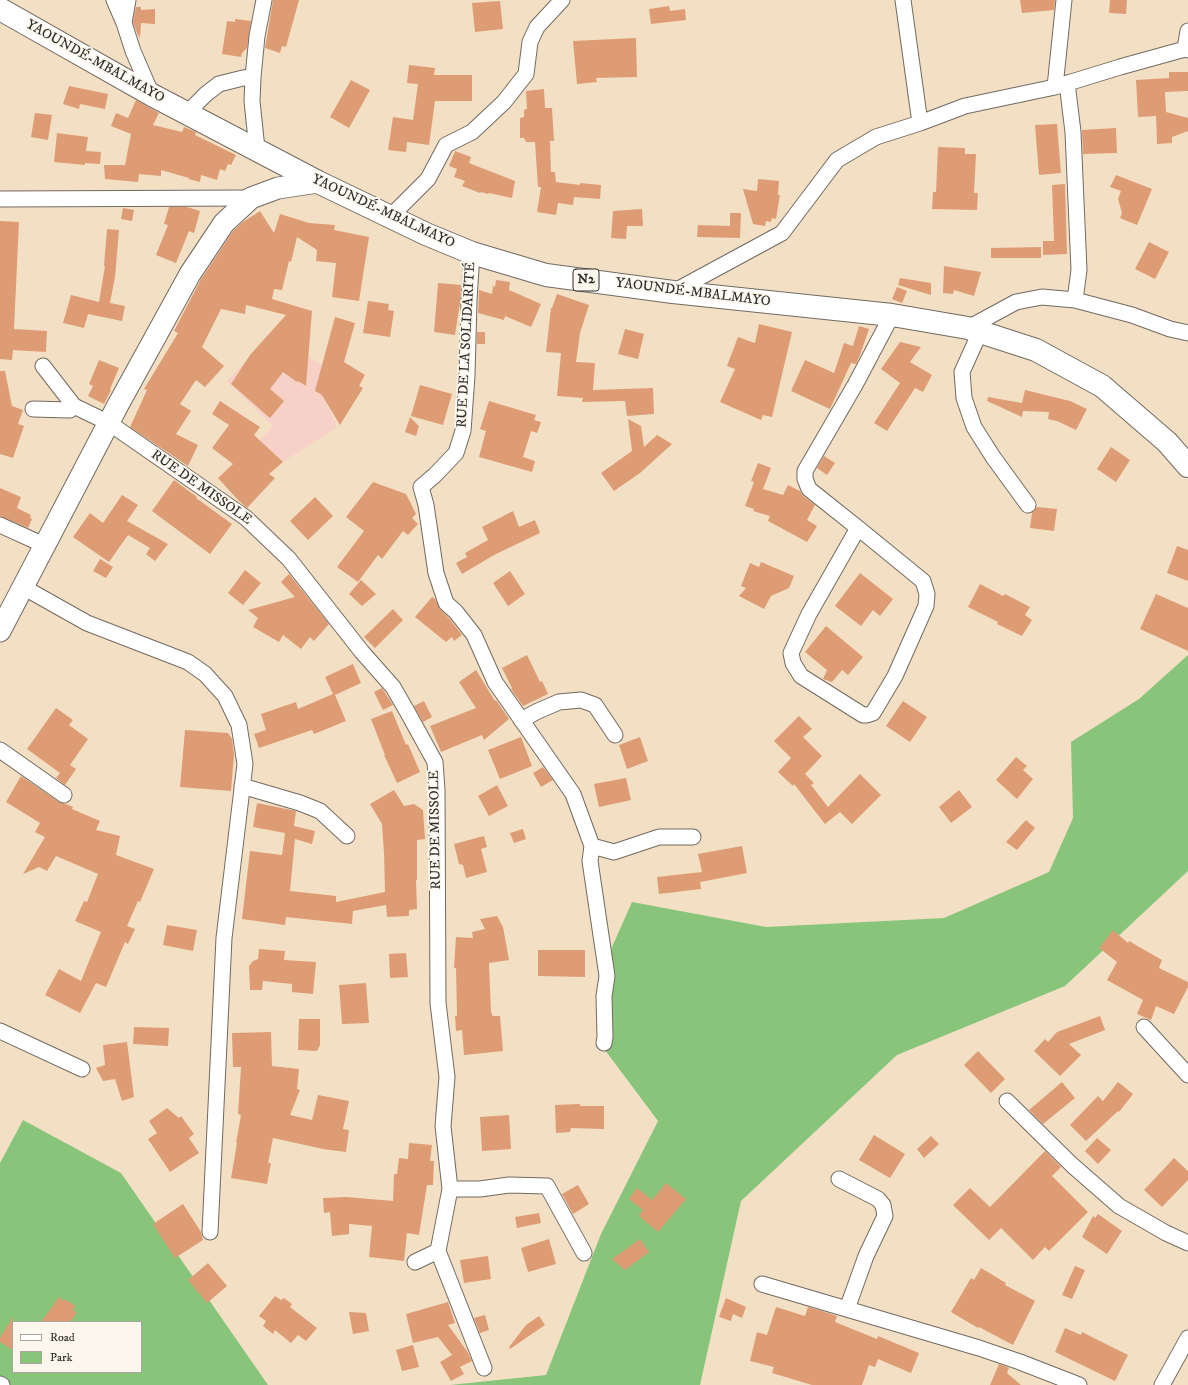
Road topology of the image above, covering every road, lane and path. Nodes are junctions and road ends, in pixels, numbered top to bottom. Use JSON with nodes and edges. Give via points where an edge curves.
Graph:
{"nodes":[{"id":1,"x":114,"y":0,"type":"edge"},
{"id":2,"x":128,"y":0,"type":"edge"},
{"id":3,"x":264,"y":0,"type":"edge"},
{"id":4,"x":562,"y":0,"type":"edge"},
{"id":5,"x":903,"y":0,"type":"edge"},
{"id":6,"x":1064,"y":0,"type":"edge"},
{"id":7,"x":0,"y":9,"type":"edge"},
{"id":8,"x":124,"y":23,"type":"junction"},
{"id":9,"x":1188,"y":31,"type":"edge"},
{"id":10,"x":1186,"y":50,"type":"edge"},
{"id":11,"x":252,"y":77,"type":"junction"},
{"id":12,"x":1061,"y":85,"type":"junction"},
{"id":13,"x":152,"y":95,"type":"junction"},
{"id":14,"x":187,"y":113,"type":"junction"},
{"id":15,"x":920,"y":123,"type":"junction"},
{"id":16,"x":257,"y":150,"type":"junction"},
{"id":17,"x":318,"y":182,"type":"junction"},
{"id":18,"x":251,"y":198,"type":"junction"},
{"id":19,"x":0,"y":199,"type":"edge"},
{"id":20,"x":390,"y":217,"type":"junction"},
{"id":21,"x":472,"y":253,"type":"junction"},
{"id":22,"x":673,"y":292,"type":"junction"},
{"id":23,"x":1075,"y":300,"type":"junction"},
{"id":24,"x":892,"y":315,"type":"junction"},
{"id":25,"x":974,"y":330,"type":"junction"},
{"id":26,"x":1188,"y":333,"type":"edge"},
{"id":27,"x":43,"y":366,"type":"dead end"},
{"id":28,"x":74,"y":406,"type":"junction"},
{"id":29,"x":33,"y":409,"type":"dead end"},
{"id":30,"x":109,"y":423,"type":"junction"},
{"id":31,"x":1188,"y":466,"type":"edge"},
{"id":32,"x":1028,"y":505,"type":"dead end"},
{"id":33,"x":0,"y":526,"type":"edge"},
{"id":34,"x":858,"y":528,"type":"junction"},
{"id":35,"x":44,"y":545,"type":"junction"},
{"id":36,"x":23,"y":587,"type":"junction"},
{"id":37,"x":0,"y":631,"type":"edge"},
{"id":38,"x":521,"y":720,"type":"junction"},
{"id":39,"x":615,"y":734,"type":"dead end"},
{"id":40,"x":0,"y":750,"type":"edge"},
{"id":41,"x":242,"y":786,"type":"junction"},
{"id":42,"x":64,"y":795,"type":"dead end"},
{"id":43,"x":346,"y":836,"type":"dead end"},
{"id":44,"x":693,"y":837,"type":"dead end"},
{"id":45,"x":592,"y":846,"type":"junction"},
{"id":46,"x":1144,"y":1027,"type":"dead end"},
{"id":47,"x":0,"y":1031,"type":"edge"},
{"id":48,"x":604,"y":1043,"type":"dead end"},
{"id":49,"x":82,"y":1069,"type":"dead end"},
{"id":50,"x":1188,"y":1075,"type":"edge"},
{"id":51,"x":1007,"y":1101,"type":"dead end"},
{"id":52,"x":839,"y":1179,"type":"dead end"},
{"id":53,"x":450,"y":1189,"type":"junction"},
{"id":54,"x":210,"y":1232,"type":"dead end"},
{"id":55,"x":1188,"y":1243,"type":"edge"},
{"id":56,"x":438,"y":1251,"type":"junction"},
{"id":57,"x":584,"y":1253,"type":"dead end"},
{"id":58,"x":415,"y":1262,"type":"dead end"},
{"id":59,"x":762,"y":1284,"type":"dead end"},
{"id":60,"x":847,"y":1309,"type":"junction"},
{"id":61,"x":1188,"y":1338,"type":"edge"},
{"id":62,"x":484,"y":1368,"type":"dead end"},
{"id":63,"x":1079,"y":1385,"type":"edge"},
{"id":64,"x":1162,"y":1385,"type":"edge"}],
"edges":[{"from":1,"to":8,"type":"street"},
{"from":2,"to":8,"type":"street"},
{"from":3,"to":11,"type":"street"},
{"from":4,"to":20,"type":"street","via":[[537,27],[530,42],[526,74],[504,102],[472,132],[446,146],[428,180]]},
{"from":5,"to":15,"type":"street"},
{"from":6,"to":12,"type":"street"},
{"from":7,"to":13,"type":"highway","name":"YAOUNDÉ-MBALMAYO","number":"N2"},
{"from":8,"to":13,"type":"street"},
{"from":9,"to":10,"type":"street"},
{"from":10,"to":12,"type":"street"},
{"from":11,"to":14,"type":"street","via":[[219,84]]},
{"from":11,"to":16,"type":"street"},
{"from":12,"to":15,"type":"street","via":[[965,106]]},
{"from":12,"to":23,"type":"street","via":[[1072,132],[1079,270]]},
{"from":13,"to":14,"type":"highway","name":"YAOUNDÉ-MBALMAYO","number":"N2"},
{"from":14,"to":16,"type":"highway","name":"YAOUNDÉ-MBALMAYO","number":"N2"},
{"from":15,"to":22,"type":"street","via":[[876,137],[837,160],[782,233]]},
{"from":16,"to":17,"type":"highway","name":"YAOUNDÉ-MBALMAYO","number":"N2"},
{"from":17,"to":18,"type":"street","via":[[278,188]]},
{"from":17,"to":20,"type":"highway","name":"YAOUNDÉ-MBALMAYO","number":"N2"},
{"from":18,"to":19,"type":"street"},
{"from":18,"to":30,"type":"street","via":[[224,223],[190,274]]},
{"from":20,"to":21,"type":"highway","name":"YAOUNDÉ-MBALMAYO","number":"N2"},
{"from":21,"to":22,"type":"highway","name":"YAOUNDÉ-MBALMAYO","number":"N2","via":[[546,275]]},
{"from":21,"to":38,"type":"street","name":"RUE DE LA SOLIDARITÉ","via":[[468,376],[463,431],[456,453],[421,487],[436,573],[446,603],[474,634],[495,682]]},
{"from":22,"to":24,"type":"highway","name":"YAOUNDÉ-MBALMAYO","number":"N2"},
{"from":23,"to":25,"type":"street","via":[[1042,296],[1016,302]]},
{"from":23,"to":26,"type":"street"},
{"from":24,"to":25,"type":"highway","name":"YAOUNDÉ-MBALMAYO","number":"N2"},
{"from":24,"to":34,"type":"street","via":[[805,471],[805,480],[810,489]]},
{"from":25,"to":31,"type":"highway","name":"YAOUNDÉ-MBALMAYO","number":"N2","via":[[1036,350],[1102,386],[1167,442]]},
{"from":25,"to":32,"type":"street","via":[[962,372],[964,398],[974,427]]},
{"from":27,"to":28,"type":"street"},
{"from":28,"to":29,"type":"street","via":[[70,410]]},
{"from":28,"to":30,"type":"street","name":"RUE DE MISSOLE"},
{"from":30,"to":35,"type":"street"},
{"from":30,"to":53,"type":"street","name":"RUE DE MISSOLE","via":[[246,518],[289,559],[393,687],[435,762],[438,1003],[447,1076],[443,1126]]},
{"from":33,"to":35,"type":"street"},
{"from":34,"to":34,"type":"street","via":[[923,581],[927,594],[926,606],[894,676],[873,713],[868,716],[801,676],[793,663],[791,653],[809,614]]},
{"from":35,"to":36,"type":"street"},
{"from":36,"to":37,"type":"street"},
{"from":36,"to":41,"type":"street","via":[[87,622],[188,662],[205,674],[225,696],[239,725],[244,764]]},
{"from":38,"to":39,"type":"street","via":[[559,702],[581,700],[595,705]]},
{"from":38,"to":45,"type":"street","name":"RUE DE LA SOLIDARITÉ","via":[[573,794]]},
{"from":40,"to":42,"type":"street"},
{"from":41,"to":43,"type":"street","via":[[320,811]]},
{"from":41,"to":54,"type":"street","via":[[224,938]]},
{"from":44,"to":45,"type":"street","via":[[659,837],[614,852]]},
{"from":45,"to":48,"type":"street","via":[[590,861],[607,976],[604,996]]},
{"from":46,"to":50,"type":"street"},
{"from":47,"to":49,"type":"street"},
{"from":51,"to":55,"type":"street","via":[[1072,1166],[1119,1206]]},
{"from":52,"to":60,"type":"street","via":[[878,1199],[883,1205],[885,1216],[866,1256]]},
{"from":53,"to":56,"type":"street","name":"RUE DE MISSOLE"},
{"from":53,"to":57,"type":"street","via":[[510,1185],[547,1186]]},
{"from":56,"to":58,"type":"street"},
{"from":56,"to":62,"type":"street"},
{"from":59,"to":60,"type":"street"},
{"from":60,"to":63,"type":"street","via":[[1020,1362]]},
{"from":61,"to":64,"type":"street"}]}
